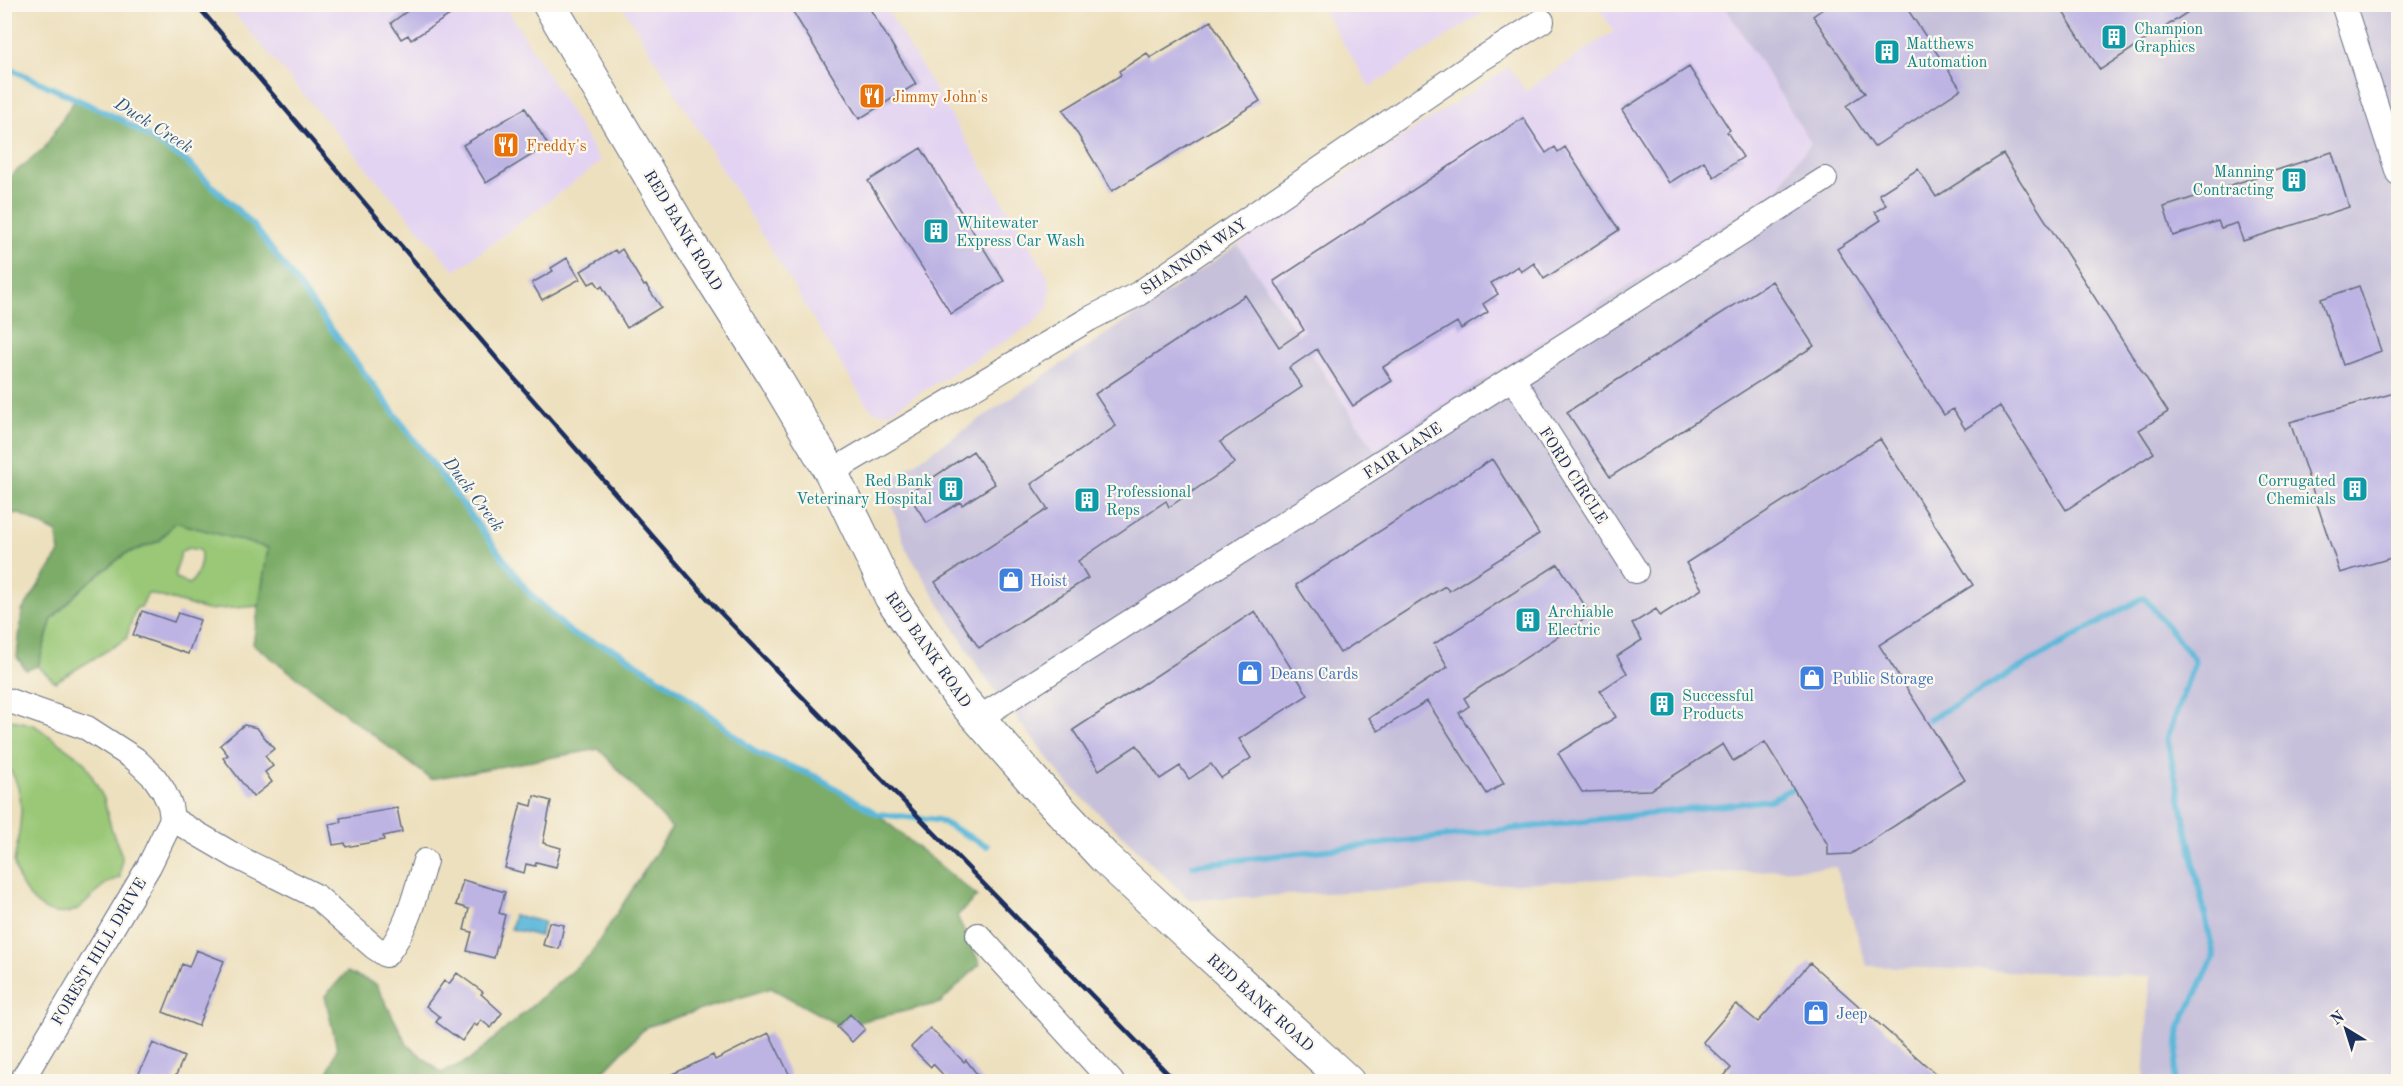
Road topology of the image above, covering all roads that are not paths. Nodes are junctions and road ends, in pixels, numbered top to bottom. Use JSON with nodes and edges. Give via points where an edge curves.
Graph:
{"nodes":[{"id":1,"x":549,"y":4,"type":"edge"},
{"id":2,"x":2343,"y":4,"type":"edge"},
{"id":3,"x":1542,"y":21,"type":"dead end"},
{"id":4,"x":2398,"y":174,"type":"edge"},
{"id":5,"x":1825,"y":179,"type":"dead end"},
{"id":6,"x":1513,"y":379,"type":"junction"},
{"id":7,"x":831,"y":472,"type":"junction"},
{"id":8,"x":1636,"y":571,"type":"dead end"},
{"id":9,"x":4,"y":699,"type":"edge"},
{"id":10,"x":979,"y":718,"type":"junction"},
{"id":11,"x":172,"y":819,"type":"junction"},
{"id":12,"x":425,"y":861,"type":"dead end"},
{"id":13,"x":978,"y":935,"type":"dead end"},
{"id":14,"x":21,"y":1082,"type":"edge"},
{"id":15,"x":1112,"y":1082,"type":"edge"},
{"id":16,"x":1348,"y":1082,"type":"edge"}],
"edges":[{"from":1,"to":7,"type":"highway","name":"RED BANK ROAD","via":[[690,244]]},
{"from":2,"to":4,"type":"street"},
{"from":3,"to":7,"type":"street","name":"SHANNON WAY","via":[[1138,294]]},
{"from":5,"to":6,"type":"street","name":"FAIR LANE"},
{"from":6,"to":8,"type":"street","name":"FORD CIRCLE"},
{"from":6,"to":10,"type":"street","name":"FAIR LANE"},
{"from":7,"to":10,"type":"highway","name":"RED BANK ROAD","via":[[891,597],[958,695]]},
{"from":9,"to":11,"type":"street","via":[[87,728],[135,759],[163,790]]},
{"from":10,"to":16,"type":"highway","name":"RED BANK ROAD","via":[[1105,858]]},
{"from":11,"to":12,"type":"street","via":[[316,896],[386,955],[408,918]]},
{"from":11,"to":14,"type":"street","name":"FOREST HILL DRIVE","via":[[149,866]]},
{"from":13,"to":15,"type":"street"}]}
